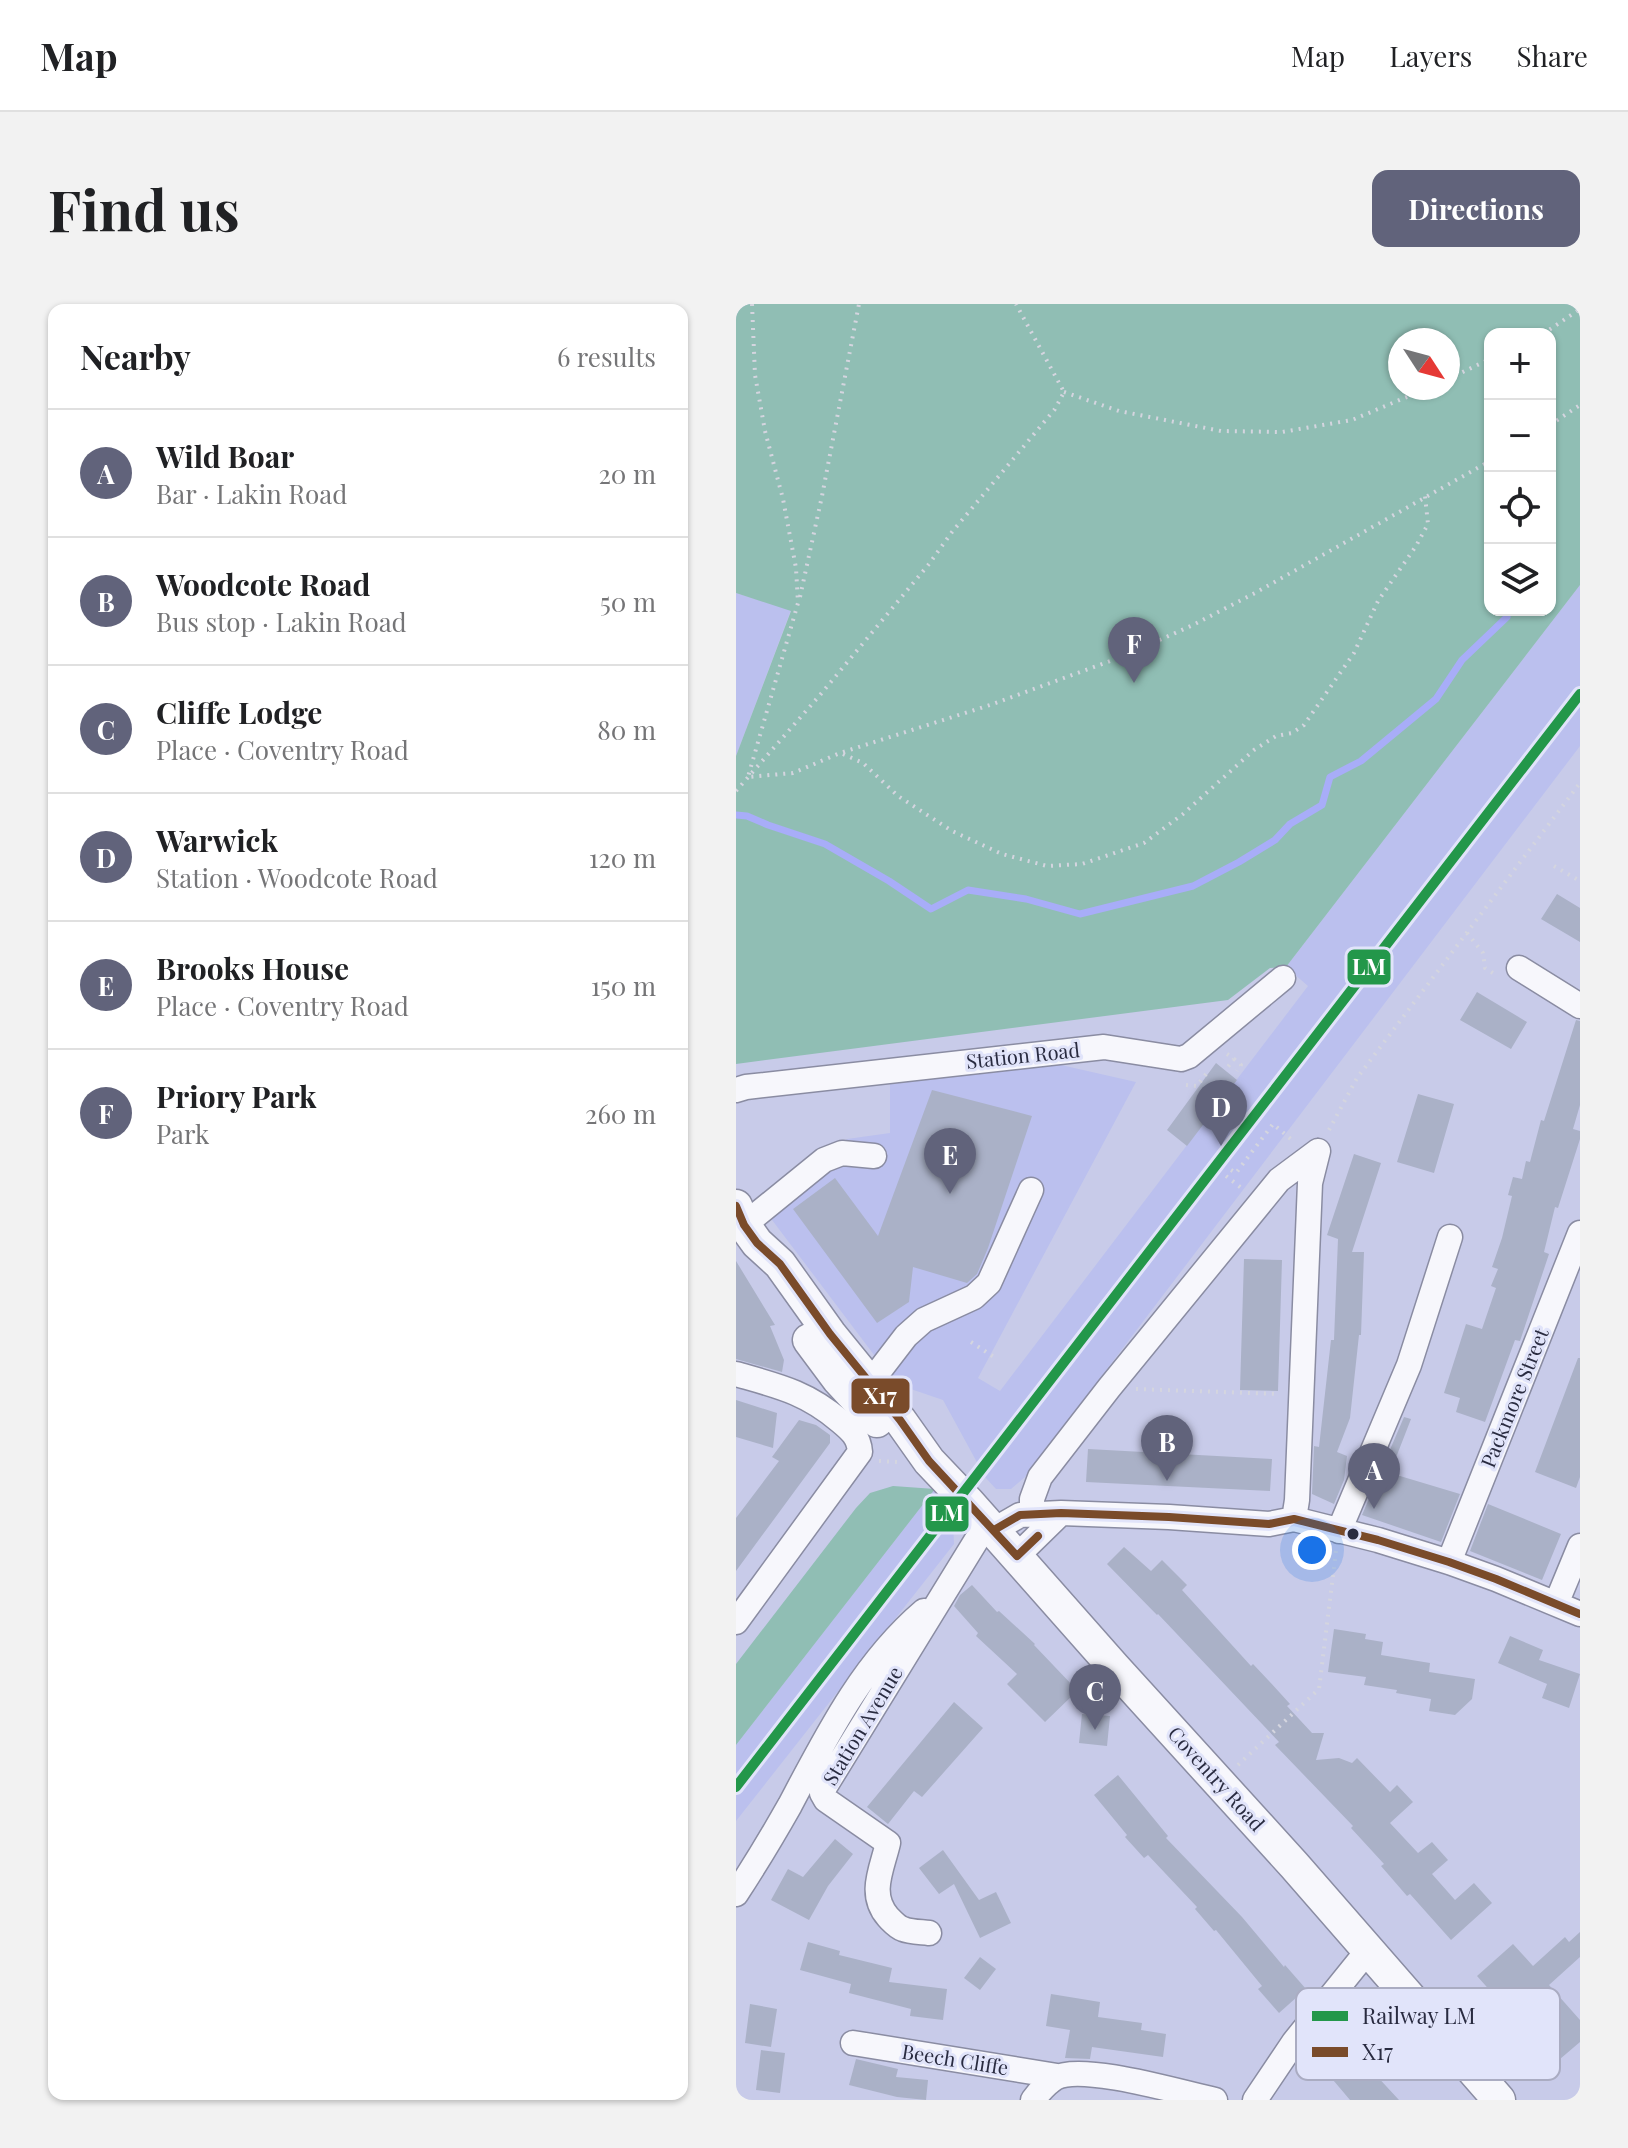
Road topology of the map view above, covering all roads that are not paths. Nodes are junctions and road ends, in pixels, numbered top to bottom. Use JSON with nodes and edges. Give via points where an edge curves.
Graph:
{"nodes":[{"id":1,"x":1533,"y":970,"type":"road end"},
{"id":2,"x":1283,"y":978,"type":"dead end"},
{"id":3,"x":1580,"y":1006,"type":"edge"},
{"id":4,"x":736,"y":1090,"type":"edge"},
{"id":5,"x":874,"y":1156,"type":"dead end"},
{"id":6,"x":1031,"y":1190,"type":"dead end"},
{"id":7,"x":746,"y":1225,"type":"edge"},
{"id":8,"x":1580,"y":1233,"type":"edge"},
{"id":9,"x":1450,"y":1237,"type":"dead end"},
{"id":10,"x":736,"y":1374,"type":"edge"},
{"id":11,"x":869,"y":1398,"type":"junction"},
{"id":12,"x":1061,"y":1513,"type":"junction"},
{"id":13,"x":1032,"y":1515,"type":"junction"},
{"id":14,"x":1294,"y":1519,"type":"junction"},
{"id":15,"x":990,"y":1527,"type":"junction"},
{"id":16,"x":1339,"y":1531,"type":"junction"},
{"id":17,"x":1580,"y":1546,"type":"edge"},
{"id":18,"x":1017,"y":1556,"type":"junction"},
{"id":19,"x":1449,"y":1562,"type":"junction"},
{"id":20,"x":942,"y":1596,"type":"junction"},
{"id":21,"x":1556,"y":1604,"type":"junction"},
{"id":22,"x":1580,"y":1614,"type":"edge"},
{"id":23,"x":737,"y":1620,"type":"edge"},
{"id":24,"x":736,"y":1894,"type":"edge"},
{"id":25,"x":929,"y":1933,"type":"dead end"},
{"id":26,"x":1369,"y":1949,"type":"junction"},
{"id":27,"x":1338,"y":1988,"type":"edge"},
{"id":28,"x":1403,"y":1988,"type":"edge"},
{"id":29,"x":1296,"y":2040,"type":"edge"},
{"id":30,"x":853,"y":2043,"type":"dead end"},
{"id":31,"x":1057,"y":2076,"type":"junction"},
{"id":32,"x":1482,"y":2080,"type":"edge"},
{"id":33,"x":1033,"y":2100,"type":"edge"},
{"id":34,"x":1215,"y":2100,"type":"edge"},
{"id":35,"x":1255,"y":2100,"type":"edge"},
{"id":36,"x":1499,"y":2100,"type":"edge"}],
"edges":[{"from":1,"to":3,"type":"street"},
{"from":2,"to":4,"type":"street","name":"Station Road","via":[[1181,1059],[1104,1047]]},
{"from":5,"to":7,"type":"street","via":[[842,1153],[824,1160]]},
{"from":6,"to":11,"type":"street","via":[[989,1283],[906,1336]]},
{"from":7,"to":11,"type":"main road","name":"Coventry Road","via":[[765,1275],[838,1379]]},
{"from":8,"to":19,"type":"street","name":"Packmore Street"},
{"from":9,"to":16,"type":"street","via":[[1409,1365]]},
{"from":10,"to":23,"type":"street","via":[[818,1403],[859,1441],[857,1456]]},
{"from":11,"to":15,"type":"main road","name":"Coventry Road","via":[[902,1444],[929,1461]]},
{"from":12,"to":13,"type":"street"},
{"from":12,"to":14,"type":"street","via":[[1269,1524]]},
{"from":12,"to":18,"type":"street"},
{"from":13,"to":14,"type":"street","via":[[1040,1477],[1109,1388],[1279,1180],[1318,1151],[1310,1183]]},
{"from":13,"to":15,"type":"street"},
{"from":14,"to":16,"type":"street"},
{"from":15,"to":18,"type":"main road","name":"Coventry Road"},
{"from":15,"to":20,"type":"street","name":"Station Avenue"},
{"from":16,"to":19,"type":"street"},
{"from":17,"to":21,"type":"street"},
{"from":18,"to":26,"type":"main road","name":"Coventry Road"},
{"from":19,"to":21,"type":"street"},
{"from":20,"to":24,"type":"street","via":[[875,1660]]},
{"from":20,"to":25,"type":"street","name":"Station Avenue","via":[[822,1793],[888,1843],[876,1893],[884,1913],[903,1929]]},
{"from":21,"to":22,"type":"street"},
{"from":26,"to":27,"type":"street"},
{"from":26,"to":28,"type":"main road","name":"Coventry Road"},
{"from":29,"to":35,"type":"street"},
{"from":30,"to":31,"type":"street","name":"Beech Cliffe"},
{"from":31,"to":33,"type":"street"},
{"from":31,"to":34,"type":"street","name":"Beech Cliffe","via":[[1090,2074]]},
{"from":32,"to":36,"type":"main road","name":"Coventry Road"}]}
